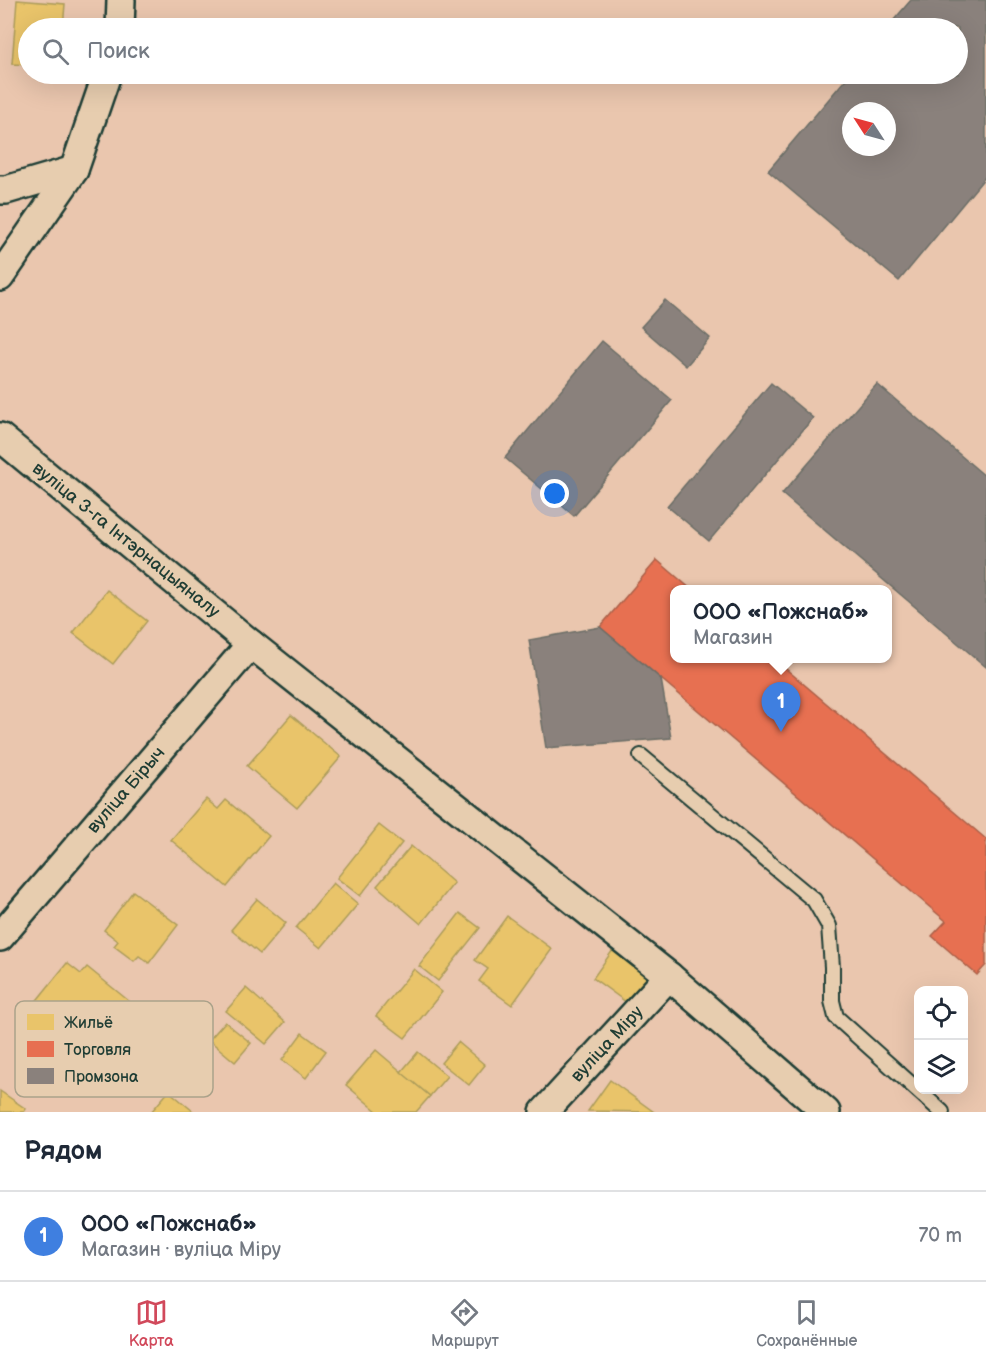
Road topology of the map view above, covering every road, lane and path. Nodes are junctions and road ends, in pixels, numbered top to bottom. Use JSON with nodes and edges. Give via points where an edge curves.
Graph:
{"nodes":[{"id":1,"x":121,"y":0,"type":"edge"},
{"id":2,"x":120,"y":18,"type":"edge"},
{"id":3,"x":104,"y":84,"type":"edge"},
{"id":4,"x":74,"y":170,"type":"junction"},
{"id":5,"x":0,"y":190,"type":"edge"},
{"id":6,"x":0,"y":278,"type":"edge"},
{"id":7,"x":0,"y":437,"type":"edge"},
{"id":8,"x":251,"y":644,"type":"junction"},
{"id":9,"x":641,"y":756,"type":"dead end"},
{"id":10,"x":0,"y":937,"type":"edge"},
{"id":11,"x":669,"y":976,"type":"junction"},
{"id":12,"x":544,"y":1112,"type":"edge"},
{"id":13,"x":826,"y":1112,"type":"edge"},
{"id":14,"x":942,"y":1112,"type":"edge"}],
"edges":[{"from":1,"to":2,"type":"street"},
{"from":3,"to":4,"type":"street"},
{"from":4,"to":5,"type":"street"},
{"from":4,"to":6,"type":"street"},
{"from":7,"to":8,"type":"street","name":"вуліца 3-га Інтэрнацыяналу"},
{"from":8,"to":10,"type":"street","name":"вуліца Бірыч"},
{"from":8,"to":11,"type":"street","name":"вуліца 3-га Інтэрнацыяналу"},
{"from":9,"to":14,"type":"lane","via":[[814,900],[829,926],[836,1017]]},
{"from":11,"to":12,"type":"street","name":"вуліца Міру"},
{"from":11,"to":13,"type":"street","name":"вуліца 3-га Інтэрнацыяналу"}]}
